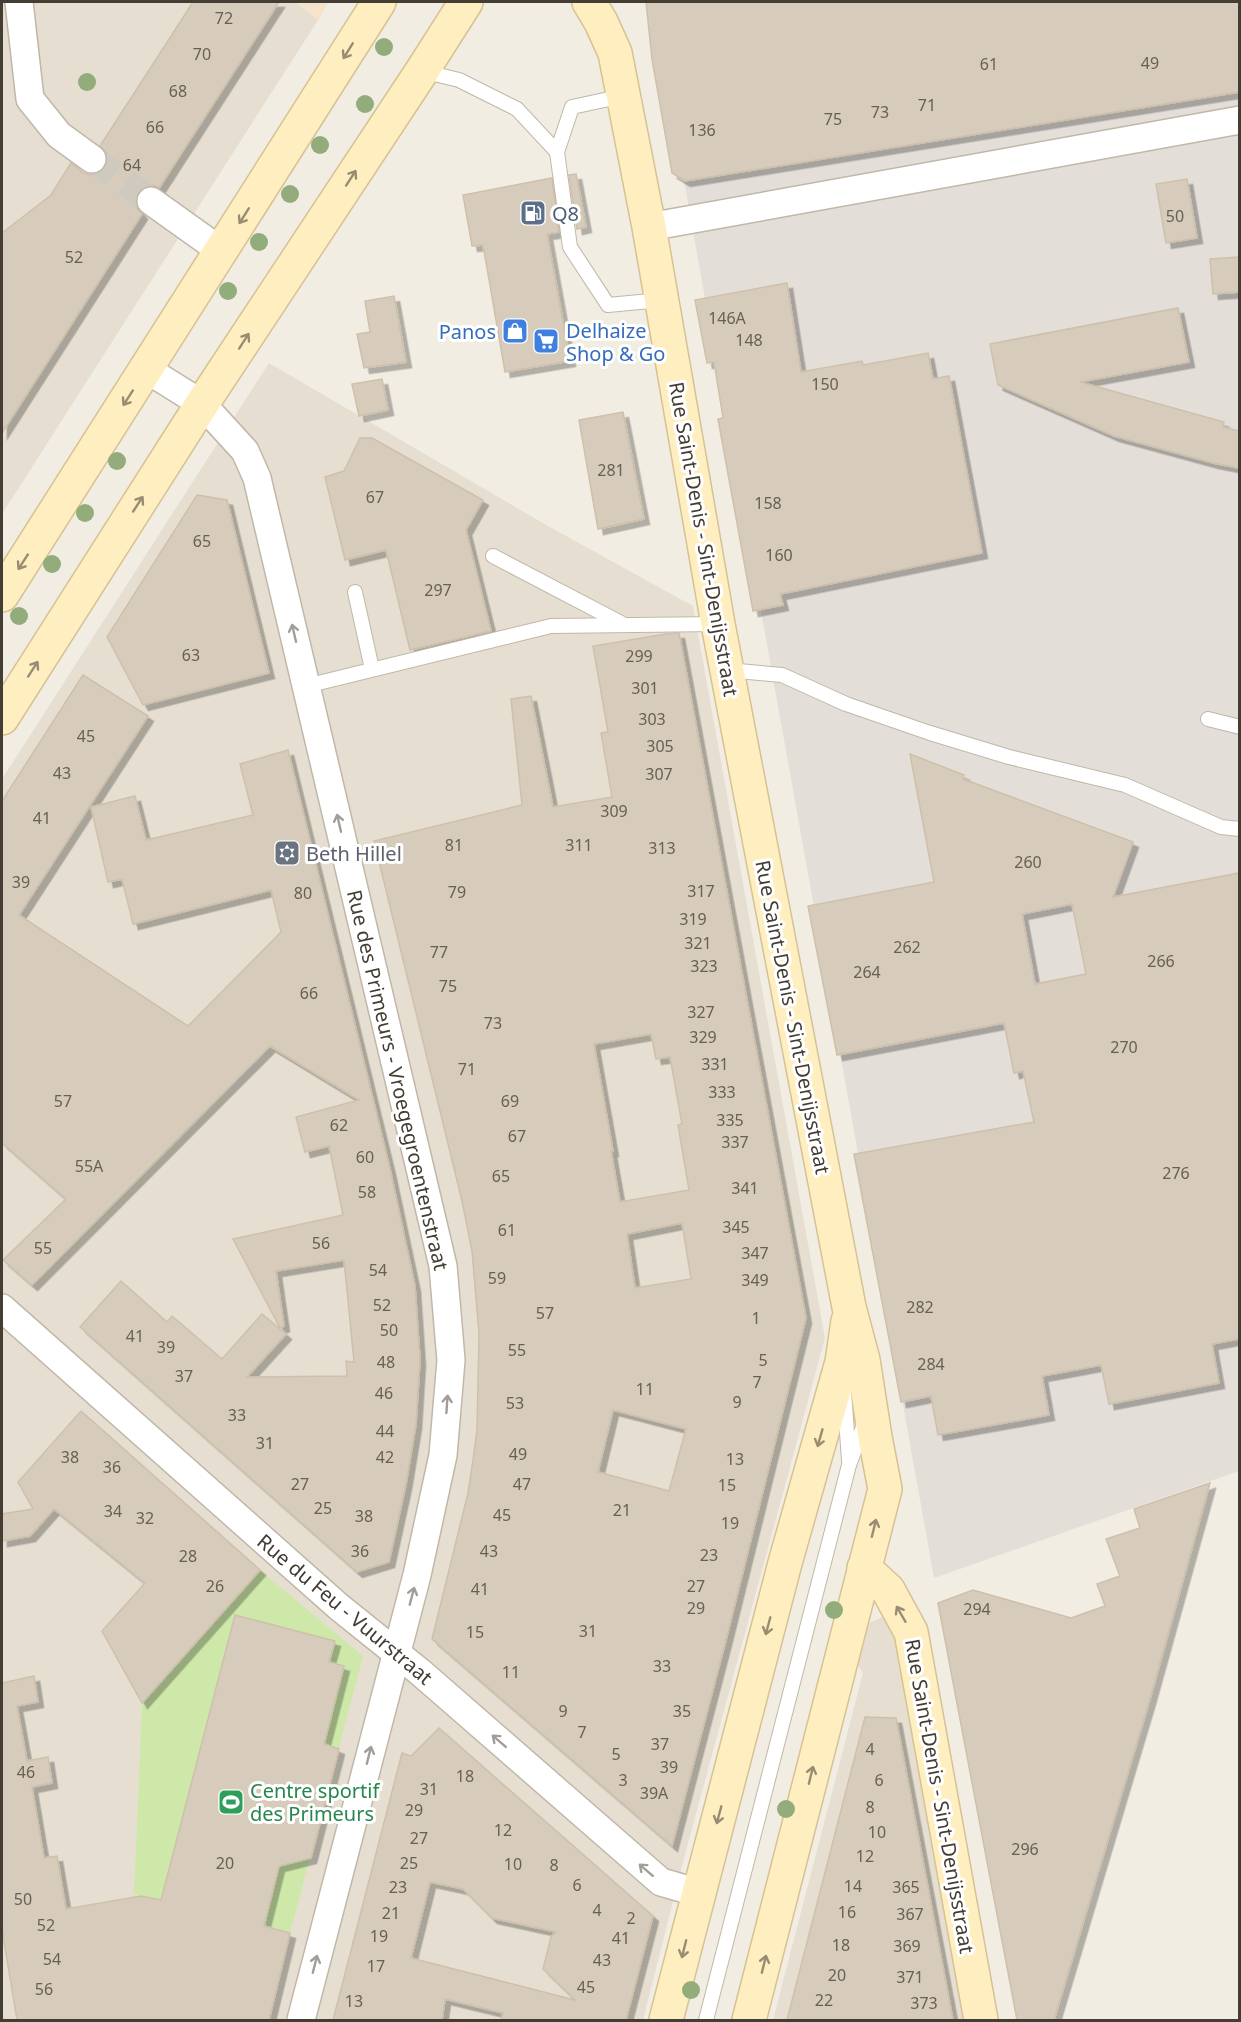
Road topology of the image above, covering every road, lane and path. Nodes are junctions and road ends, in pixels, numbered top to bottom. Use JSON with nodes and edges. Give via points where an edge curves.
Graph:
{"nodes":[{"id":1,"x":18,"y":2,"type":"edge"},
{"id":2,"x":379,"y":2,"type":"edge"},
{"id":3,"x":466,"y":2,"type":"edge"},
{"id":4,"x":589,"y":2,"type":"edge"},
{"id":5,"x":422,"y":71,"type":"junction"},
{"id":6,"x":623,"y":96,"type":"junction"},
{"id":7,"x":1239,"y":120,"type":"edge"},
{"id":8,"x":557,"y":152,"type":"junction"},
{"id":9,"x":92,"y":159,"type":"tunnel mouth"},
{"id":10,"x":151,"y":201,"type":"tunnel mouth"},
{"id":11,"x":649,"y":227,"type":"junction"},
{"id":12,"x":221,"y":251,"type":"junction"},
{"id":13,"x":661,"y":300,"type":"junction"},
{"id":14,"x":146,"y":369,"type":"junction"},
{"id":15,"x":202,"y":404,"type":"junction"},
{"id":16,"x":493,"y":556,"type":"dead end"},
{"id":17,"x":355,"y":592,"type":"dead end"},
{"id":18,"x":2,"y":595,"type":"edge"},
{"id":19,"x":622,"y":624,"type":"junction"},
{"id":20,"x":718,"y":624,"type":"junction"},
{"id":21,"x":372,"y":669,"type":"junction"},
{"id":22,"x":726,"y":670,"type":"junction"},
{"id":23,"x":306,"y":686,"type":"junction"},
{"id":24,"x":2,"y":718,"type":"edge"},
{"id":25,"x":1208,"y":719,"type":"dead end"},
{"id":26,"x":1239,"y":727,"type":"edge"},
{"id":27,"x":1239,"y":829,"type":"edge"},
{"id":28,"x":849,"y":1307,"type":"junction"},
{"id":29,"x":2,"y":1308,"type":"edge"},
{"id":30,"x":842,"y":1362,"type":"junction"},
{"id":31,"x":870,"y":1407,"type":"junction"},
{"id":32,"x":849,"y":1465,"type":"junction"},
{"id":33,"x":864,"y":1568,"type":"junction"},
{"id":34,"x":396,"y":1652,"type":"junction"},
{"id":35,"x":699,"y":1893,"type":"junction"},
{"id":36,"x":301,"y":2020,"type":"edge"},
{"id":37,"x":666,"y":2020,"type":"edge"},
{"id":38,"x":706,"y":2020,"type":"edge"},
{"id":39,"x":749,"y":2020,"type":"edge"},
{"id":40,"x":981,"y":2020,"type":"edge"}],
"edges":[{"from":1,"to":9,"type":"street","via":[[30,99],[59,135]]},
{"from":2,"to":12,"type":"main road","one_way":true},
{"from":3,"to":5,"type":"main road"},
{"from":4,"to":6,"type":"main road","name":"Rue Saint-Denis - Sint-Denijsstraat","via":[[615,52]]},
{"from":5,"to":8,"type":"lane","via":[[459,80],[517,109]]},
{"from":15,"to":5,"type":"main road","one_way":true},
{"from":6,"to":8,"type":"lane","via":[[572,107]]},
{"from":6,"to":11,"type":"main road","name":"Rue Saint-Denis - Sint-Denijsstraat"},
{"from":7,"to":11,"type":"street"},
{"from":8,"to":13,"type":"lane","via":[[570,247],[608,305]]},
{"from":10,"to":12,"type":"street"},
{"from":11,"to":13,"type":"main road","name":"Rue Saint-Denis - Sint-Denijsstraat"},
{"from":12,"to":14,"type":"main road"},
{"from":13,"to":20,"type":"main road","name":"Rue Saint-Denis - Sint-Denijsstraat"},
{"from":14,"to":15,"type":"street","name":"Rue des Primeurs - Vroegegroentenstraat"},
{"from":14,"to":18,"type":"main road","one_way":true},
{"from":23,"to":15,"type":"street","name":"Rue des Primeurs - Vroegegroentenstraat","one_way":true,"via":[[257,478],[245,450]]},
{"from":24,"to":15,"type":"main road","one_way":true},
{"from":16,"to":19,"type":"lane"},
{"from":17,"to":21,"type":"lane"},
{"from":19,"to":20,"type":"lane"},
{"from":19,"to":21,"type":"lane","via":[[551,626]]},
{"from":20,"to":22,"type":"main road","name":"Rue Saint-Denis - Sint-Denijsstraat"},
{"from":21,"to":23,"type":"lane"},
{"from":22,"to":27,"type":"lane","via":[[783,675],[846,704],[930,733],[1125,785],[1221,827]]},
{"from":22,"to":28,"type":"main road","name":"Rue Saint-Denis - Sint-Denijsstraat"},
{"from":34,"to":23,"type":"street","name":"Rue des Primeurs - Vroegegroentenstraat","one_way":true,"via":[[443,1455],[451,1360],[443,1266]]},
{"from":25,"to":26,"type":"lane"},
{"from":28,"to":30,"type":"main road"},
{"from":28,"to":31,"type":"main road","name":"Rue Saint-Denis - Sint-Denijsstraat"},
{"from":29,"to":34,"type":"street","name":"Rue du Feu - Vuurstraat","via":[[339,1607]]},
{"from":30,"to":32,"type":"lane"},
{"from":30,"to":35,"type":"main road","one_way":true},
{"from":31,"to":32,"type":"lane"},
{"from":33,"to":31,"type":"main road","name":"Rue Saint-Denis - Sint-Denijsstraat","one_way":true,"via":[[885,1489]]},
{"from":32,"to":38,"type":"lane"},
{"from":39,"to":33,"type":"main road","one_way":true},
{"from":40,"to":33,"type":"main road","name":"Rue Saint-Denis - Sint-Denijsstraat","one_way":true,"via":[[911,1632],[888,1590]]},
{"from":35,"to":34,"type":"street","name":"Rue du Feu - Vuurstraat","one_way":true,"via":[[661,1882]]},
{"from":36,"to":34,"type":"street","name":"Rue des Primeurs - Vroegegroentenstraat","one_way":true},
{"from":35,"to":37,"type":"main road","one_way":true}]}
